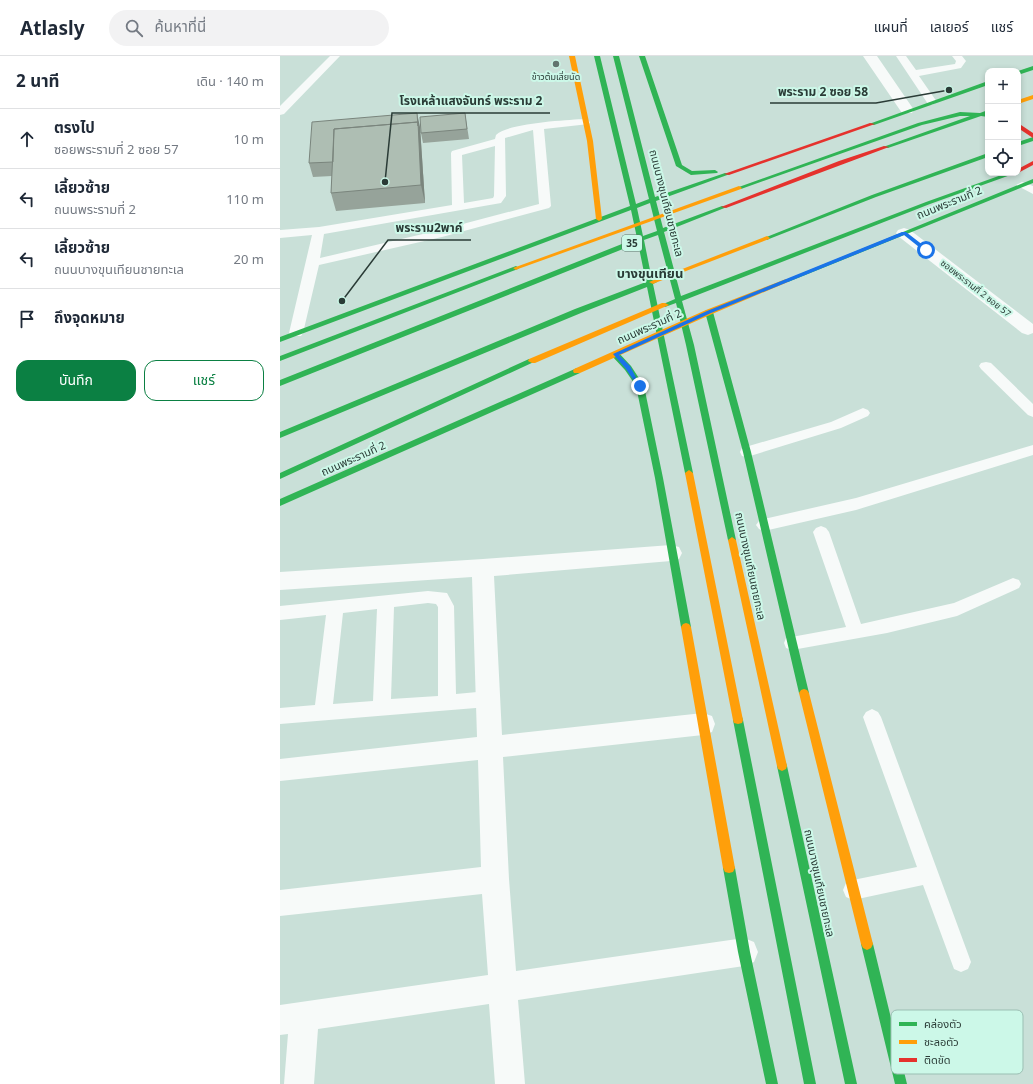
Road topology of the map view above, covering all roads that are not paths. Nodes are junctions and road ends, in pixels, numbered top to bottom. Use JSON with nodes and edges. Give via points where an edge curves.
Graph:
{"nodes":[{"id":1,"x":335,"y":56,"type":"edge"},
{"id":2,"x":572,"y":56,"type":"edge"},
{"id":3,"x":597,"y":56,"type":"edge"},
{"id":4,"x":616,"y":56,"type":"edge"},
{"id":5,"x":642,"y":56,"type":"edge"},
{"id":6,"x":870,"y":56,"type":"edge"},
{"id":7,"x":902,"y":56,"type":"edge"},
{"id":8,"x":957,"y":56,"type":"edge"},
{"id":9,"x":1033,"y":68,"type":"edge"},
{"id":10,"x":1021,"y":72,"type":"edge"},
{"id":11,"x":912,"y":74,"type":"junction"},
{"id":12,"x":985,"y":84,"type":"edge"},
{"id":13,"x":1033,"y":97,"type":"edge"},
{"id":14,"x":1021,"y":101,"type":"edge"},
{"id":15,"x":932,"y":102,"type":"junction"},
{"id":16,"x":907,"y":110,"type":"junction"},
{"id":17,"x":280,"y":112,"type":"edge"},
{"id":18,"x":985,"y":113,"type":"edge"},
{"id":19,"x":985,"y":115,"type":"edge"},
{"id":20,"x":585,"y":122,"type":"junction"},
{"id":21,"x":538,"y":126,"type":"junction"},
{"id":22,"x":1021,"y":127,"type":"edge"},
{"id":23,"x":645,"y":132,"type":"dead end"},
{"id":24,"x":1033,"y":137,"type":"edge"},
{"id":25,"x":598,"y":140,"type":"junction"},
{"id":26,"x":500,"y":141,"type":"junction"},
{"id":27,"x":1021,"y":143,"type":"edge"},
{"id":28,"x":985,"y":156,"type":"edge"},
{"id":29,"x":1033,"y":163,"type":"edge"},
{"id":30,"x":1021,"y":169,"type":"edge"},
{"id":31,"x":733,"y":171,"type":"junction"},
{"id":32,"x":1005,"y":176,"type":"edge"},
{"id":33,"x":1028,"y":183,"type":"edge"},
{"id":34,"x":1033,"y":191,"type":"edge"},
{"id":35,"x":458,"y":207,"type":"junction"},
{"id":36,"x":599,"y":219,"type":"junction"},
{"id":37,"x":319,"y":231,"type":"junction"},
{"id":38,"x":904,"y":233,"type":"junction"},
{"id":39,"x":280,"y":234,"type":"edge"},
{"id":40,"x":313,"y":263,"type":"junction"},
{"id":41,"x":709,"y":312,"type":"junction"},
{"id":42,"x":1028,"y":329,"type":"dead end"},
{"id":43,"x":296,"y":333,"type":"junction"},
{"id":44,"x":280,"y":340,"type":"edge"},
{"id":45,"x":615,"y":354,"type":"junction"},
{"id":46,"x":280,"y":359,"type":"edge"},
{"id":47,"x":986,"y":366,"type":"dead end"},
{"id":48,"x":280,"y":383,"type":"edge"},
{"id":49,"x":1033,"y":412,"type":"edge"},
{"id":50,"x":863,"y":413,"type":"dead end"},
{"id":51,"x":280,"y":435,"type":"edge"},
{"id":52,"x":1033,"y":450,"type":"edge"},
{"id":53,"x":747,"y":452,"type":"junction"},
{"id":54,"x":705,"y":453,"type":"dead end"},
{"id":55,"x":692,"y":454,"type":"dead end"},
{"id":56,"x":726,"y":457,"type":"dead end"},
{"id":57,"x":679,"y":458,"type":"dead end"},
{"id":58,"x":739,"y":464,"type":"dead end"},
{"id":59,"x":668,"y":467,"type":"dead end"},
{"id":60,"x":752,"y":472,"type":"junction"},
{"id":61,"x":280,"y":476,"type":"edge"},
{"id":62,"x":659,"y":478,"type":"junction"},
{"id":63,"x":280,"y":503,"type":"edge"},
{"id":64,"x":764,"y":525,"type":"junction"},
{"id":65,"x":821,"y":532,"type":"dead end"},
{"id":66,"x":671,"y":553,"type":"junction"},
{"id":67,"x":483,"y":568,"type":"junction"},
{"id":68,"x":280,"y":581,"type":"edge"},
{"id":69,"x":1013,"y":584,"type":"dead end"},
{"id":70,"x":386,"y":601,"type":"junction"},
{"id":71,"x":334,"y":607,"type":"junction"},
{"id":72,"x":280,"y":613,"type":"edge"},
{"id":73,"x":856,"y":632,"type":"junction"},
{"id":74,"x":792,"y":643,"type":"junction"},
{"id":75,"x":488,"y":699,"type":"junction"},
{"id":76,"x":447,"y":702,"type":"junction"},
{"id":77,"x":382,"y":707,"type":"junction"},
{"id":78,"x":323,"y":712,"type":"junction"},
{"id":79,"x":280,"y":716,"type":"edge"},
{"id":80,"x":872,"y":717,"type":"dead end"},
{"id":81,"x":703,"y":724,"type":"junction"},
{"id":82,"x":489,"y":747,"type":"junction"},
{"id":83,"x":280,"y":770,"type":"edge"},
{"id":84,"x":929,"y":874,"type":"junction"},
{"id":85,"x":495,"y":879,"type":"junction"},
{"id":86,"x":853,"y":890,"type":"junction"},
{"id":87,"x":280,"y":903,"type":"edge"},
{"id":88,"x":744,"y":952,"type":"junction"},
{"id":89,"x":961,"y":962,"type":"dead end"},
{"id":90,"x":502,"y":988,"type":"junction"},
{"id":91,"x":292,"y":1018,"type":"edge"},
{"id":92,"x":891,"y":1044,"type":"edge"},
{"id":93,"x":899,"y":1074,"type":"edge"},
{"id":94,"x":299,"y":1084,"type":"edge"},
{"id":95,"x":510,"y":1084,"type":"edge"},
{"id":96,"x":772,"y":1084,"type":"edge"},
{"id":97,"x":810,"y":1084,"type":"edge"},
{"id":98,"x":851,"y":1084,"type":"edge"},
{"id":99,"x":901,"y":1084,"type":"edge"}],
"edges":[{"from":1,"to":17,"type":"lane"},
{"from":2,"to":20,"type":"main road"},
{"from":3,"to":97,"type":"main road","via":[[631,194],[661,334]]},
{"from":4,"to":98,"type":"main road","name":"ถนนบางขุนเทียนชายทะเล","via":[[690,345]]},
{"from":5,"to":31,"type":"main road","via":[[664,129],[682,170],[698,174]]},
{"from":6,"to":16,"type":"street"},
{"from":7,"to":11,"type":"lane"},
{"from":8,"to":11,"type":"lane","via":[[961,61],[958,66]]},
{"from":9,"to":10,"type":"main road"},
{"from":11,"to":15,"type":"lane"},
{"from":12,"to":15,"type":"main road"},
{"from":13,"to":14,"type":"main road"},
{"from":15,"to":16,"type":"main road"},
{"from":16,"to":31,"type":"main road"},
{"from":18,"to":48,"type":"main road","number":"35","via":[[833,165]]},
{"from":19,"to":46,"type":"main road","via":[[960,114],[920,124],[530,263]]},
{"from":20,"to":21,"type":"lane"},
{"from":20,"to":25,"type":"main road"},
{"from":21,"to":26,"type":"lane","via":[[502,134]]},
{"from":21,"to":40,"type":"lane","via":[[545,206]]},
{"from":22,"to":24,"type":"main road"},
{"from":23,"to":25,"type":"main road"},
{"from":24,"to":27,"type":"main road"},
{"from":25,"to":36,"type":"main road"},
{"from":26,"to":35,"type":"lane","via":[[456,153]]},
{"from":26,"to":35,"type":"lane","via":[[499,199]]},
{"from":28,"to":51,"type":"main road","via":[[874,196],[585,308]]},
{"from":29,"to":30,"type":"main road"},
{"from":31,"to":36,"type":"main road"},
{"from":32,"to":61,"type":"main road","via":[[928,203],[632,318]]},
{"from":33,"to":34,"type":"lane"},
{"from":33,"to":38,"type":"main road","name":"ถนนพระรามที่ 2"},
{"from":35,"to":37,"type":"lane"},
{"from":36,"to":43,"type":"main road"},
{"from":37,"to":39,"type":"lane"},
{"from":37,"to":40,"type":"lane"},
{"from":38,"to":41,"type":"main road","name":"ถนนพระรามที่ 2"},
{"from":38,"to":42,"type":"street","name":"ซอยพระรามที่ 2 ซอย 57"},
{"from":40,"to":43,"type":"lane"},
{"from":41,"to":45,"type":"main road","name":"ถนนพระรามที่ 2"},
{"from":41,"to":53,"type":"main road","name":"ถนนบางขุนเทียนชายทะเล"},
{"from":43,"to":44,"type":"main road"},
{"from":45,"to":62,"type":"main road","via":[[640,386]]},
{"from":45,"to":63,"type":"main road","name":"ถนนพระรามที่ 2"},
{"from":47,"to":49,"type":"lane"},
{"from":50,"to":53,"type":"lane","via":[[836,425]]},
{"from":52,"to":64,"type":"lane","via":[[856,504]]},
{"from":53,"to":60,"type":"main road","name":"ถนนบางขุนเทียนชายทะเล"},
{"from":54,"to":56,"type":"main road"},
{"from":55,"to":57,"type":"main road"},
{"from":58,"to":60,"type":"main road"},
{"from":59,"to":62,"type":"main road"},
{"from":60,"to":64,"type":"main road","name":"ถนนบางขุนเทียนชายทะเล"},
{"from":62,"to":66,"type":"main road"},
{"from":64,"to":74,"type":"main road","name":"ถนนบางขุนเทียนชายทะเล"},
{"from":65,"to":73,"type":"lane"},
{"from":66,"to":67,"type":"street"},
{"from":66,"to":81,"type":"main road"},
{"from":67,"to":68,"type":"street"},
{"from":67,"to":75,"type":"street"},
{"from":69,"to":73,"type":"lane","via":[[957,609]]},
{"from":70,"to":71,"type":"lane"},
{"from":70,"to":76,"type":"lane","via":[[441,598],[446,606]]},
{"from":70,"to":77,"type":"lane"},
{"from":71,"to":72,"type":"lane"},
{"from":71,"to":78,"type":"lane"},
{"from":73,"to":74,"type":"lane"},
{"from":74,"to":86,"type":"main road","name":"ถนนบางขุนเทียนชายทะเล"},
{"from":75,"to":76,"type":"lane"},
{"from":75,"to":82,"type":"street"},
{"from":76,"to":77,"type":"lane"},
{"from":77,"to":78,"type":"lane"},
{"from":78,"to":79,"type":"lane"},
{"from":80,"to":84,"type":"lane"},
{"from":81,"to":82,"type":"street"},
{"from":81,"to":88,"type":"main road"},
{"from":82,"to":83,"type":"street"},
{"from":82,"to":85,"type":"street"},
{"from":84,"to":86,"type":"lane"},
{"from":84,"to":89,"type":"lane"},
{"from":85,"to":87,"type":"street"},
{"from":85,"to":90,"type":"street"},
{"from":86,"to":92,"type":"main road","name":"ถนนบางขุนเทียนชายทะเล"},
{"from":88,"to":90,"type":"street"},
{"from":88,"to":96,"type":"main road"},
{"from":90,"to":91,"type":"street"},
{"from":90,"to":95,"type":"street"},
{"from":91,"to":94,"type":"street"},
{"from":93,"to":99,"type":"main road","name":"ถนนบางขุนเทียนชายทะเล"}]}
